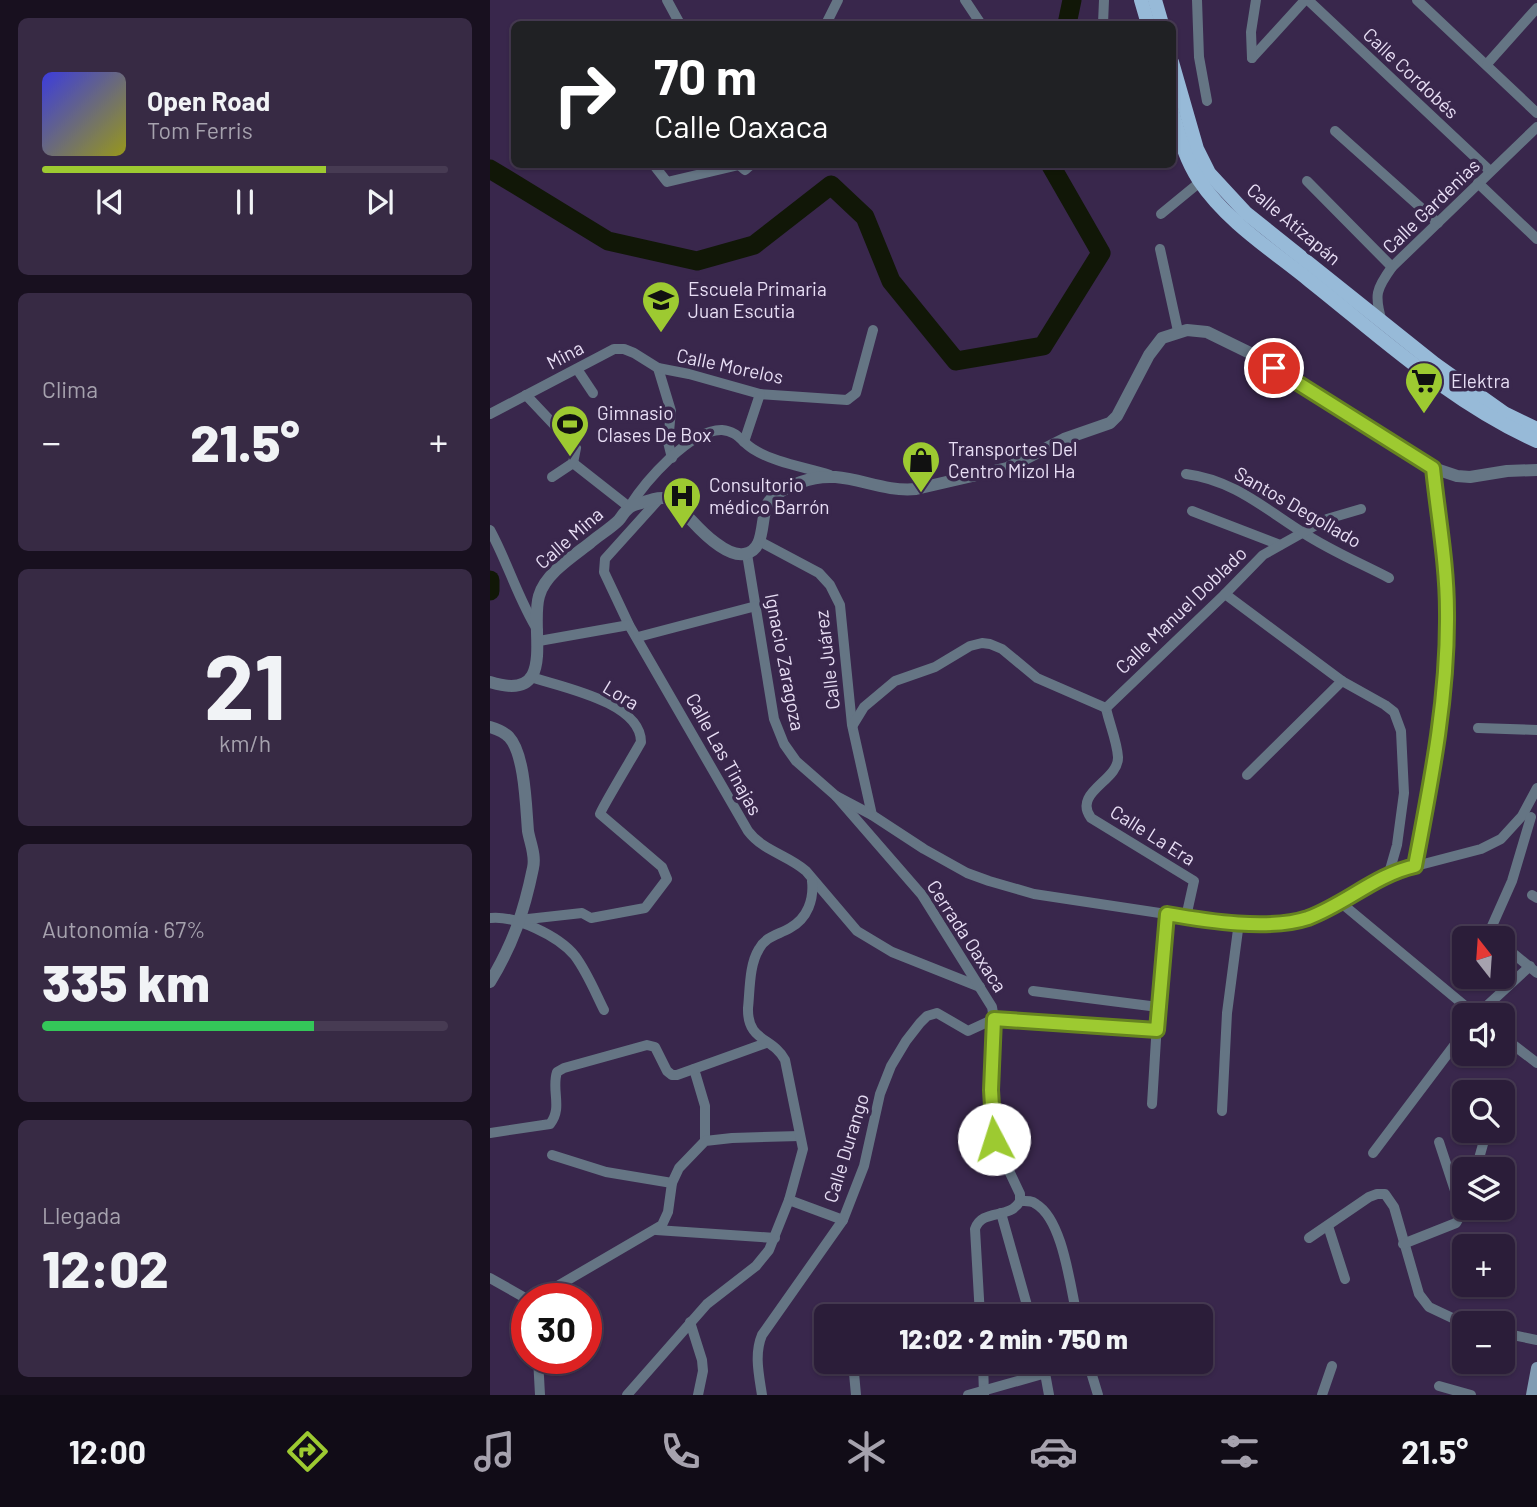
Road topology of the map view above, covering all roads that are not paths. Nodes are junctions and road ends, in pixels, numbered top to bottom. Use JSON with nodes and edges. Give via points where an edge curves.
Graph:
{"nodes":[{"id":1,"x":667,"y":0,"type":"edge"},
{"id":2,"x":1104,"y":0,"type":"edge"},
{"id":3,"x":1142,"y":0,"type":"edge"},
{"id":4,"x":1155,"y":0,"type":"edge"},
{"id":5,"x":1197,"y":0,"type":"edge"},
{"id":6,"x":1255,"y":0,"type":"edge"},
{"id":7,"x":1306,"y":0,"type":"edge"},
{"id":8,"x":834,"y":1,"type":"edge"},
{"id":9,"x":969,"y":1,"type":"edge"},
{"id":10,"x":1424,"y":2,"type":"edge"},
{"id":11,"x":1537,"y":8,"type":"edge"},
{"id":12,"x":678,"y":21,"type":"edge"},
{"id":13,"x":827,"y":21,"type":"edge"},
{"id":14,"x":979,"y":21,"type":"edge"},
{"id":15,"x":1103,"y":21,"type":"edge"},
{"id":16,"x":1147,"y":21,"type":"edge"},
{"id":17,"x":1161,"y":21,"type":"edge"},
{"id":18,"x":1487,"y":64,"type":"junction"},
{"id":19,"x":1176,"y":76,"type":"edge"},
{"id":20,"x":1207,"y":101,"type":"dead end"},
{"id":21,"x":1537,"y":113,"type":"edge"},
{"id":22,"x":1176,"y":124,"type":"edge"},
{"id":23,"x":1537,"y":127,"type":"edge"},
{"id":24,"x":1335,"y":131,"type":"dead end"},
{"id":25,"x":656,"y":168,"type":"edge"},
{"id":26,"x":734,"y":168,"type":"edge"},
{"id":27,"x":1490,"y":171,"type":"junction"},
{"id":28,"x":1200,"y":181,"type":"junction"},
{"id":29,"x":1307,"y":181,"type":"dead end"},
{"id":30,"x":1478,"y":183,"type":"junction"},
{"id":31,"x":1161,"y":214,"type":"dead end"},
{"id":32,"x":1438,"y":223,"type":"junction"},
{"id":33,"x":1537,"y":239,"type":"edge"},
{"id":34,"x":1160,"y":250,"type":"dead end"},
{"id":35,"x":1392,"y":267,"type":"junction"},
{"id":36,"x":1377,"y":327,"type":"junction"},
{"id":37,"x":873,"y":330,"type":"dead end"},
{"id":38,"x":1178,"y":331,"type":"junction"},
{"id":39,"x":657,"y":368,"type":"junction"},
{"id":40,"x":576,"y":369,"type":"junction"},
{"id":41,"x":593,"y":393,"type":"dead end"},
{"id":42,"x":760,"y":394,"type":"junction"},
{"id":43,"x":526,"y":395,"type":"junction"},
{"id":44,"x":490,"y":414,"type":"edge"},
{"id":45,"x":1537,"y":429,"type":"edge"},
{"id":46,"x":1537,"y":441,"type":"edge"},
{"id":47,"x":744,"y":442,"type":"junction"},
{"id":48,"x":672,"y":458,"type":"junction"},
{"id":49,"x":573,"y":463,"type":"junction"},
{"id":50,"x":1433,"y":468,"type":"junction"},
{"id":51,"x":1537,"y":470,"type":"edge"},
{"id":52,"x":1186,"y":474,"type":"dead end"},
{"id":53,"x":830,"y":475,"type":"junction"},
{"id":54,"x":552,"y":477,"type":"dead end"},
{"id":55,"x":660,"y":498,"type":"junction"},
{"id":56,"x":629,"y":507,"type":"junction"},
{"id":57,"x":1361,"y":509,"type":"dead end"},
{"id":58,"x":1192,"y":511,"type":"dead end"},
{"id":59,"x":490,"y":530,"type":"edge"},
{"id":60,"x":1303,"y":533,"type":"junction"},
{"id":61,"x":759,"y":541,"type":"junction"},
{"id":62,"x":1280,"y":545,"type":"junction"},
{"id":63,"x":747,"y":554,"type":"junction"},
{"id":64,"x":1389,"y":578,"type":"dead end"},
{"id":65,"x":1226,"y":593,"type":"junction"},
{"id":66,"x":756,"y":606,"type":"junction"},
{"id":67,"x":629,"y":625,"type":"junction"},
{"id":68,"x":539,"y":637,"type":"junction"},
{"id":69,"x":638,"y":637,"type":"junction"},
{"id":70,"x":531,"y":677,"type":"junction"},
{"id":71,"x":1342,"y":681,"type":"junction"},
{"id":72,"x":490,"y":682,"type":"edge"},
{"id":73,"x":1105,"y":708,"type":"junction"},
{"id":74,"x":852,"y":725,"type":"junction"},
{"id":75,"x":490,"y":727,"type":"edge"},
{"id":76,"x":1478,"y":728,"type":"dead end"},
{"id":77,"x":1537,"y":730,"type":"edge"},
{"id":78,"x":1247,"y":775,"type":"dead end"},
{"id":79,"x":1537,"y":788,"type":"edge"},
{"id":80,"x":836,"y":796,"type":"junction"},
{"id":81,"x":872,"y":815,"type":"junction"},
{"id":82,"x":1530,"y":817,"type":"edge"},
{"id":83,"x":1415,"y":866,"type":"junction"},
{"id":84,"x":1390,"y":873,"type":"junction"},
{"id":85,"x":812,"y":880,"type":"junction"},
{"id":86,"x":1340,"y":902,"type":"junction"},
{"id":87,"x":1167,"y":914,"type":"junction"},
{"id":88,"x":490,"y":918,"type":"edge"},
{"id":89,"x":1186,"y":918,"type":"junction"},
{"id":90,"x":519,"y":920,"type":"junction"},
{"id":91,"x":1239,"y":922,"type":"junction"},
{"id":92,"x":1492,"y":926,"type":"edge"},
{"id":93,"x":1516,"y":955,"type":"edge"},
{"id":94,"x":1535,"y":970,"type":"edge"},
{"id":95,"x":490,"y":982,"type":"edge"},
{"id":96,"x":981,"y":987,"type":"junction"},
{"id":97,"x":1033,"y":991,"type":"dead end"},
{"id":98,"x":1462,"y":1003,"type":"edge"},
{"id":99,"x":1492,"y":1003,"type":"edge"},
{"id":100,"x":1158,"y":1007,"type":"junction"},
{"id":101,"x":604,"y":1010,"type":"dead end"},
{"id":102,"x":994,"y":1019,"type":"junction"},
{"id":103,"x":1157,"y":1030,"type":"junction"},
{"id":104,"x":766,"y":1043,"type":"junction"},
{"id":105,"x":1515,"y":1046,"type":"edge"},
{"id":106,"x":1452,"y":1048,"type":"edge"},
{"id":107,"x":1537,"y":1063,"type":"edge"},
{"id":108,"x":694,"y":1069,"type":"junction"},
{"id":109,"x":1152,"y":1104,"type":"dead end"},
{"id":110,"x":1222,"y":1111,"type":"dead end"},
{"id":111,"x":490,"y":1133,"type":"edge"},
{"id":112,"x":800,"y":1136,"type":"junction"},
{"id":113,"x":705,"y":1141,"type":"junction"},
{"id":114,"x":1439,"y":1142,"type":"dead end"},
{"id":115,"x":1373,"y":1153,"type":"dead end"},
{"id":116,"x":552,"y":1155,"type":"dead end"},
{"id":117,"x":1452,"y":1178,"type":"edge"},
{"id":118,"x":672,"y":1183,"type":"junction"},
{"id":119,"x":789,"y":1200,"type":"junction"},
{"id":120,"x":1020,"y":1201,"type":"junction"},
{"id":121,"x":1001,"y":1213,"type":"junction"},
{"id":122,"x":843,"y":1220,"type":"junction"},
{"id":123,"x":1458,"y":1220,"type":"edge"},
{"id":124,"x":1328,"y":1227,"type":"junction"},
{"id":125,"x":656,"y":1230,"type":"junction"},
{"id":126,"x":775,"y":1238,"type":"junction"},
{"id":127,"x":1309,"y":1238,"type":"dead end"},
{"id":128,"x":1403,"y":1244,"type":"junction"},
{"id":129,"x":490,"y":1278,"type":"edge"},
{"id":130,"x":1345,"y":1279,"type":"dead end"},
{"id":131,"x":563,"y":1283,"type":"edge"},
{"id":132,"x":511,"y":1290,"type":"edge"},
{"id":133,"x":979,"y":1304,"type":"edge"},
{"id":134,"x":1027,"y":1304,"type":"edge"},
{"id":135,"x":1074,"y":1304,"type":"edge"},
{"id":136,"x":1452,"y":1318,"type":"edge"},
{"id":137,"x":690,"y":1322,"type":"junction"},
{"id":138,"x":1515,"y":1335,"type":"edge"},
{"id":139,"x":1537,"y":1340,"type":"edge"},
{"id":140,"x":1332,"y":1366,"type":"dead end"},
{"id":141,"x":1537,"y":1368,"type":"edge"},
{"id":142,"x":539,"y":1374,"type":"edge"},
{"id":143,"x":854,"y":1374,"type":"edge"},
{"id":144,"x":983,"y":1374,"type":"edge"},
{"id":145,"x":1043,"y":1374,"type":"edge"},
{"id":146,"x":1046,"y":1374,"type":"edge"},
{"id":147,"x":1092,"y":1374,"type":"edge"},
{"id":148,"x":1439,"y":1386,"type":"dead end"},
{"id":149,"x":984,"y":1393,"type":"edge"},
{"id":150,"x":540,"y":1395,"type":"edge"},
{"id":151,"x":626,"y":1395,"type":"edge"},
{"id":152,"x":698,"y":1395,"type":"edge"},
{"id":153,"x":762,"y":1395,"type":"edge"},
{"id":154,"x":856,"y":1395,"type":"edge"},
{"id":155,"x":968,"y":1395,"type":"edge"},
{"id":156,"x":1049,"y":1395,"type":"edge"},
{"id":157,"x":1098,"y":1395,"type":"edge"},
{"id":158,"x":1322,"y":1395,"type":"edge"},
{"id":159,"x":1471,"y":1395,"type":"edge"},
{"id":160,"x":1532,"y":1395,"type":"edge"}],
"edges":[{"from":1,"to":12,"type":"street"},
{"from":2,"to":15,"type":"street"},
{"from":3,"to":16,"type":"main road"},
{"from":4,"to":17,"type":"main road"},
{"from":5,"to":20,"type":"street","via":[[1199,57]]},
{"from":6,"to":7,"type":"street","via":[[1252,58]]},
{"from":7,"to":27,"type":"street","name":"Calle Cordobés"},
{"from":8,"to":13,"type":"street"},
{"from":9,"to":14,"type":"street"},
{"from":10,"to":18,"type":"street"},
{"from":11,"to":18,"type":"street"},
{"from":18,"to":21,"type":"street"},
{"from":19,"to":36,"type":"main road","name":"Calle Atizapán","via":[[1197,149],[1209,173],[1246,213]]},
{"from":22,"to":28,"type":"main road","name":"Calle Atizapán"},
{"from":23,"to":27,"type":"street","name":"Calle Gardenias"},
{"from":24,"to":32,"type":"street"},
{"from":25,"to":26,"type":"street","via":[[667,182]]},
{"from":27,"to":30,"type":"street","name":"Calle Gardenias"},
{"from":28,"to":31,"type":"street"},
{"from":28,"to":36,"type":"main road","name":"Calle Atizapán","via":[[1239,224]]},
{"from":29,"to":35,"type":"street"},
{"from":30,"to":32,"type":"street","name":"Calle Gardenias"},
{"from":30,"to":33,"type":"street"},
{"from":32,"to":35,"type":"street","name":"Calle Gardenias"},
{"from":34,"to":38,"type":"street"},
{"from":35,"to":36,"type":"street","name":"Calle Gardenias","via":[[1377,293]]},
{"from":36,"to":45,"type":"main road","via":[[1504,413]]},
{"from":36,"to":46,"type":"main road","via":[[1422,371],[1494,420]]},
{"from":37,"to":42,"type":"street","name":"Calle Morelos","via":[[856,393],[847,400]]},
{"from":38,"to":50,"type":"street","via":[[1207,332],[1252,354]]},
{"from":38,"to":53,"type":"street","via":[[1157,344],[1110,423],[1007,468],[903,490]]},
{"from":39,"to":40,"type":"street","name":"Mina","via":[[624,349],[614,349]]},
{"from":39,"to":42,"type":"street","name":"Calle Morelos"},
{"from":39,"to":48,"type":"street","name":"Calle Morelos","via":[[671,411],[668,442]]},
{"from":40,"to":41,"type":"street"},
{"from":40,"to":43,"type":"street","name":"Mina"},
{"from":42,"to":47,"type":"street"},
{"from":43,"to":44,"type":"street","name":"Mina"},
{"from":43,"to":49,"type":"street","via":[[576,448]]},
{"from":47,"to":48,"type":"street","via":[[723,430],[708,432]]},
{"from":47,"to":53,"type":"street","via":[[768,456]]},
{"from":48,"to":56,"type":"street"},
{"from":49,"to":54,"type":"street"},
{"from":49,"to":56,"type":"street"},
{"from":50,"to":51,"type":"street","via":[[1470,477]]},
{"from":50,"to":83,"type":"street","via":[[1447,611],[1445,675],[1433,775]]},
{"from":52,"to":60,"type":"street","name":"Santos Degollado","via":[[1230,485]]},
{"from":53,"to":61,"type":"street","via":[[803,481],[773,497],[767,504]]},
{"from":55,"to":56,"type":"street"},
{"from":55,"to":63,"type":"street","via":[[673,501],[730,553]]},
{"from":55,"to":67,"type":"street","name":"Calle Las Tinajas","via":[[603,565]]},
{"from":56,"to":68,"type":"street","name":"Calle Mina","via":[[543,586],[537,609]]},
{"from":57,"to":60,"type":"street","name":"Calle Manuel Doblado","via":[[1326,519]]},
{"from":58,"to":62,"type":"street"},
{"from":59,"to":68,"type":"street"},
{"from":60,"to":62,"type":"street","name":"Calle Manuel Doblado"},
{"from":60,"to":64,"type":"street","name":"Santos Degollado"},
{"from":61,"to":63,"type":"street"},
{"from":61,"to":74,"type":"street","name":"Calle Juárez","via":[[819,573],[836,595],[841,605]]},
{"from":62,"to":65,"type":"street","name":"Calle Manuel Doblado","via":[[1263,555]]},
{"from":63,"to":66,"type":"street","name":"Ignacio Zaragoza"},
{"from":65,"to":71,"type":"street"},
{"from":65,"to":73,"type":"street","name":"Calle Manuel Doblado"},
{"from":66,"to":69,"type":"street"},
{"from":66,"to":80,"type":"street","name":"Ignacio Zaragoza","via":[[777,731],[796,761]]},
{"from":67,"to":68,"type":"street"},
{"from":67,"to":69,"type":"street","name":"Calle Las Tinajas"},
{"from":68,"to":70,"type":"street","name":"Calle Mina"},
{"from":69,"to":85,"type":"street","name":"Calle Las Tinajas","via":[[756,843],[799,865]]},
{"from":70,"to":72,"type":"street","via":[[519,685]]},
{"from":70,"to":90,"type":"street","name":"Lora","via":[[600,699],[635,721],[641,742],[600,814],[662,867],[667,879],[645,908],[591,918],[582,913]]},
{"from":71,"to":78,"type":"street"},
{"from":71,"to":84,"type":"street","via":[[1394,712],[1401,731],[1402,813]]},
{"from":73,"to":74,"type":"street","via":[[1037,678],[1010,654],[982,643],[895,681],[864,707]]},
{"from":73,"to":89,"type":"street","name":"Calle La Era","via":[[1118,758],[1116,768],[1089,796],[1087,812],[1194,881]]},
{"from":74,"to":81,"type":"street","name":"Calle Juárez"},
{"from":75,"to":90,"type":"street","via":[[513,742],[525,784],[534,864]]},
{"from":76,"to":77,"type":"street"},
{"from":79,"to":82,"type":"street"},
{"from":80,"to":81,"type":"street"},
{"from":80,"to":96,"type":"street","name":"Cerrada Oaxaca","via":[[922,895]]},
{"from":81,"to":87,"type":"street","via":[[924,849],[989,881],[1034,894]]},
{"from":82,"to":83,"type":"street","via":[[1481,849]]},
{"from":82,"to":92,"type":"street"},
{"from":83,"to":84,"type":"street"},
{"from":84,"to":86,"type":"street"},
{"from":85,"to":96,"type":"street","name":"Calle Las Tinajas","via":[[857,931],[892,952]]},
{"from":85,"to":104,"type":"street","via":[[806,913],[792,928],[766,939],[756,954],[748,1018],[753,1031]]},
{"from":86,"to":91,"type":"street","via":[[1282,924]]},
{"from":86,"to":98,"type":"street"},
{"from":87,"to":89,"type":"street"},
{"from":87,"to":100,"type":"street"},
{"from":88,"to":90,"type":"street"},
{"from":89,"to":91,"type":"street"},
{"from":90,"to":95,"type":"street","via":[[507,954]]},
{"from":90,"to":101,"type":"street","via":[[573,953]]},
{"from":91,"to":110,"type":"street","via":[[1227,1013]]},
{"from":93,"to":94,"type":"street"},
{"from":94,"to":99,"type":"street"},
{"from":96,"to":102,"type":"street","name":"Cerrada Oaxaca"},
{"from":97,"to":100,"type":"street","name":"Cerrada Oaxaca"},
{"from":100,"to":103,"type":"street"},
{"from":102,"to":103,"type":"street"},
{"from":102,"to":120,"type":"street","name":"Cerrada Oaxaca","via":[[994,1139]]},
{"from":102,"to":122,"type":"street","name":"Calle Durango","via":[[968,1031],[937,1013],[919,1023],[891,1066],[880,1094],[864,1166]]},
{"from":103,"to":109,"type":"street"},
{"from":104,"to":108,"type":"street"},
{"from":104,"to":112,"type":"street","via":[[785,1060]]},
{"from":105,"to":107,"type":"street"},
{"from":106,"to":115,"type":"street"},
{"from":108,"to":111,"type":"street","via":[[672,1075],[655,1047],[648,1045],[564,1068],[555,1077],[557,1110],[550,1124]]},
{"from":108,"to":113,"type":"street","via":[[705,1106]]},
{"from":112,"to":113,"type":"street"},
{"from":112,"to":119,"type":"street","via":[[801,1161]]},
{"from":113,"to":118,"type":"street","via":[[679,1168]]},
{"from":114,"to":117,"type":"street"},
{"from":116,"to":118,"type":"street","via":[[606,1172]]},
{"from":118,"to":125,"type":"street","via":[[666,1218]]},
{"from":119,"to":122,"type":"street"},
{"from":119,"to":126,"type":"street"},
{"from":120,"to":121,"type":"street","via":[[1013,1211]]},
{"from":120,"to":135,"type":"street","via":[[1038,1204],[1054,1223]]},
{"from":121,"to":133,"type":"street","via":[[982,1218],[975,1229]]},
{"from":121,"to":134,"type":"street"},
{"from":122,"to":153,"type":"street","name":"Calle Durango","via":[[762,1335],[758,1345]]},
{"from":123,"to":128,"type":"street"},
{"from":124,"to":127,"type":"street"},
{"from":124,"to":128,"type":"street","via":[[1369,1197],[1385,1194],[1394,1207]]},
{"from":124,"to":130,"type":"street"},
{"from":125,"to":126,"type":"street"},
{"from":125,"to":131,"type":"street"},
{"from":126,"to":137,"type":"street","via":[[763,1259]]},
{"from":128,"to":136,"type":"street","via":[[1419,1294],[1429,1307]]},
{"from":129,"to":132,"type":"street"},
{"from":137,"to":151,"type":"street"},
{"from":137,"to":152,"type":"street","via":[[702,1360]]},
{"from":138,"to":139,"type":"street"},
{"from":140,"to":158,"type":"street"},
{"from":141,"to":160,"type":"main road"},
{"from":142,"to":150,"type":"street"},
{"from":143,"to":154,"type":"street"},
{"from":144,"to":149,"type":"street"},
{"from":145,"to":149,"type":"street"},
{"from":146,"to":156,"type":"street"},
{"from":147,"to":157,"type":"street"},
{"from":148,"to":159,"type":"street"},
{"from":149,"to":155,"type":"street"}]}
